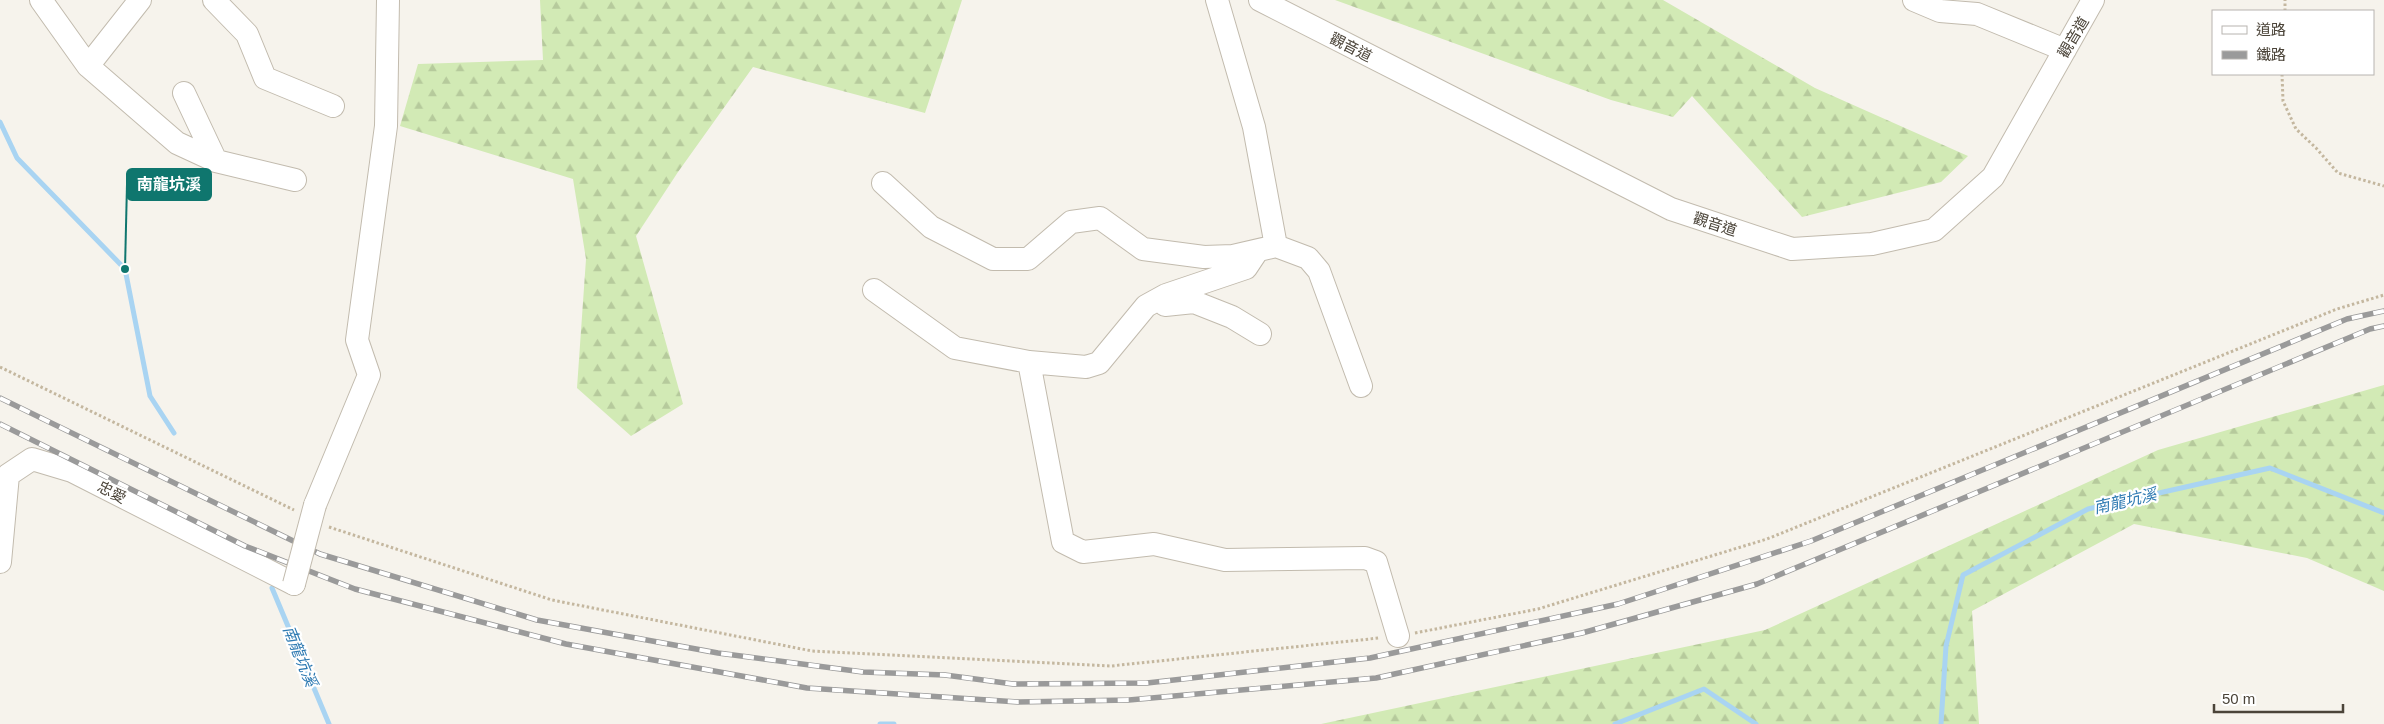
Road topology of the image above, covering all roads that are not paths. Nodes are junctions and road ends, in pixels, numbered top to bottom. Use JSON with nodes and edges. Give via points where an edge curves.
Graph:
{"nodes":[{"id":1,"x":41,"y":0,"type":"edge"},
{"id":2,"x":140,"y":0,"type":"edge"},
{"id":3,"x":214,"y":0,"type":"edge"},
{"id":4,"x":388,"y":0,"type":"edge"},
{"id":5,"x":1217,"y":0,"type":"edge"},
{"id":6,"x":1260,"y":0,"type":"edge"},
{"id":7,"x":1914,"y":0,"type":"edge"},
{"id":8,"x":2093,"y":0,"type":"edge"},
{"id":9,"x":2065,"y":50,"type":"junction"},
{"id":10,"x":88,"y":66,"type":"junction"},
{"id":11,"x":184,"y":93,"type":"dead end"},
{"id":12,"x":333,"y":106,"type":"dead end"},
{"id":13,"x":216,"y":161,"type":"junction"},
{"id":14,"x":295,"y":180,"type":"dead end"},
{"id":15,"x":883,"y":183,"type":"dead end"},
{"id":16,"x":1267,"y":248,"type":"junction"},
{"id":17,"x":874,"y":290,"type":"dead end"},
{"id":18,"x":1146,"y":306,"type":"junction"},
{"id":19,"x":1260,"y":334,"type":"dead end"},
{"id":20,"x":1029,"y":362,"type":"junction"},
{"id":21,"x":1361,"y":386,"type":"dead end"},
{"id":22,"x":0,"y":562,"type":"edge"},
{"id":23,"x":1398,"y":636,"type":"dead end"}],
"edges":[{"from":1,"to":10,"type":"street"},
{"from":2,"to":10,"type":"street"},
{"from":3,"to":12,"type":"street","via":[[247,34],[265,78]]},
{"from":4,"to":22,"type":"street","name":"忠愛","bridge":true,"via":[[386,126],[357,340],[369,375],[314,505],[294,584],[72,471],[32,459],[8,475]]},
{"from":5,"to":16,"type":"street","via":[[1254,127]]},
{"from":6,"to":9,"type":"street","name":"觀音道","via":[[1671,209],[1792,248],[1872,244],[1934,230],[1993,177]]},
{"from":7,"to":9,"type":"street","via":[[1940,11],[1977,14]]},
{"from":8,"to":9,"type":"street","name":"觀音道"},
{"from":10,"to":13,"type":"street","via":[[177,143]]},
{"from":11,"to":13,"type":"street"},
{"from":13,"to":14,"type":"street"},
{"from":15,"to":16,"type":"street","via":[[931,227],[993,259],[1028,259],[1071,222],[1100,218],[1143,249],[1204,257],[1233,256]]},
{"from":16,"to":18,"type":"street","via":[[1246,268],[1166,295]]},
{"from":16,"to":21,"type":"street","via":[[1308,258],[1319,271]]},
{"from":17,"to":20,"type":"street","via":[[955,348]]},
{"from":18,"to":19,"type":"street","via":[[1194,302],[1232,317]]},
{"from":18,"to":20,"type":"street","via":[[1099,364],[1086,367]]},
{"from":20,"to":23,"type":"street","via":[[1063,542],[1083,552],[1154,544],[1225,560],[1365,558],[1376,562]]}]}
